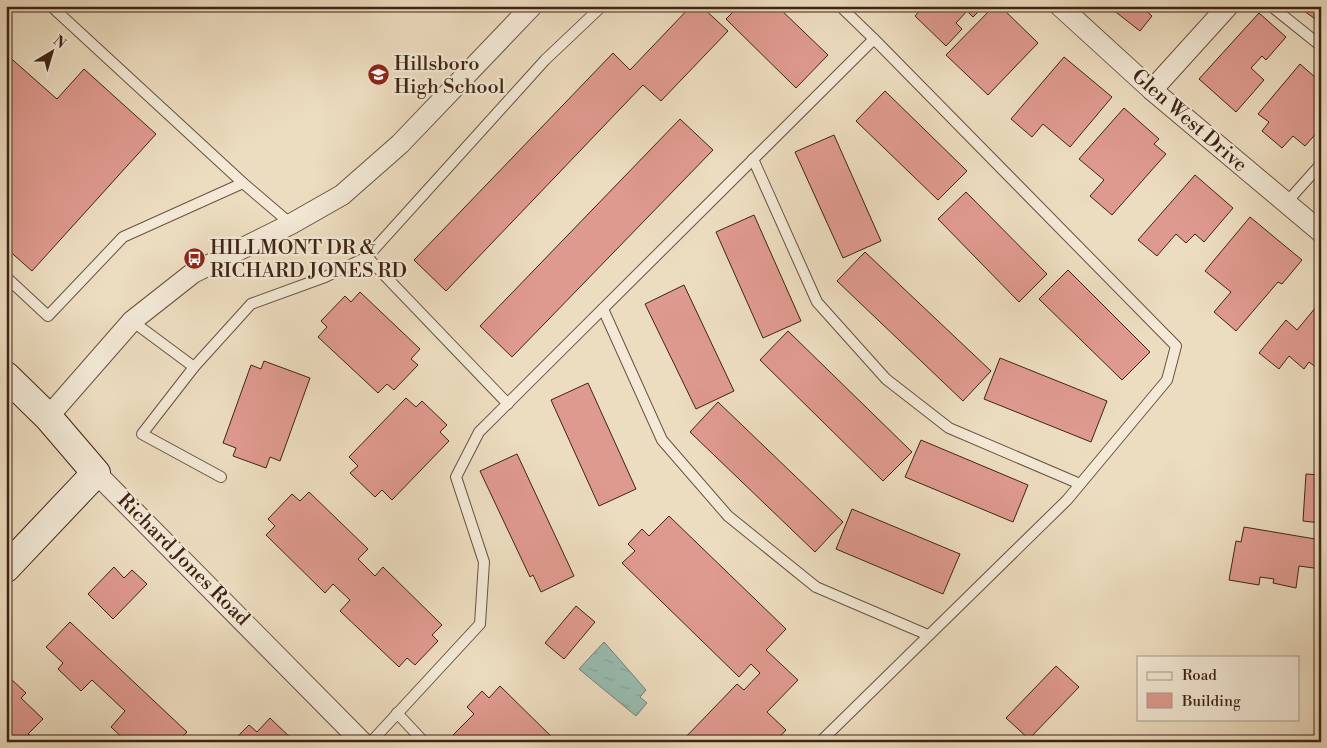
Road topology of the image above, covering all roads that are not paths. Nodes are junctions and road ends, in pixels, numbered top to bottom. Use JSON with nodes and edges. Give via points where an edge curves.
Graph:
{"nodes":[{"id":1,"x":51,"y":6,"type":"edge"},
{"id":2,"x":532,"y":6,"type":"edge"},
{"id":3,"x":602,"y":6,"type":"edge"},
{"id":4,"x":840,"y":6,"type":"edge"},
{"id":5,"x":1060,"y":6,"type":"edge"},
{"id":6,"x":1228,"y":6,"type":"edge"},
{"id":7,"x":1271,"y":6,"type":"edge"},
{"id":8,"x":874,"y":39,"type":"junction"},
{"id":9,"x":1321,"y":46,"type":"edge"},
{"id":10,"x":1152,"y":90,"type":"junction"},
{"id":11,"x":754,"y":159,"type":"junction"},
{"id":12,"x":1321,"y":164,"type":"edge"},
{"id":13,"x":243,"y":183,"type":"junction"},
{"id":14,"x":1286,"y":203,"type":"junction"},
{"id":15,"x":291,"y":224,"type":"junction"},
{"id":16,"x":1321,"y":232,"type":"edge"},
{"id":17,"x":367,"y":257,"type":"junction"},
{"id":18,"x":6,"y":277,"type":"edge"},
{"id":19,"x":603,"y":309,"type":"junction"},
{"id":20,"x":132,"y":321,"type":"junction"},
{"id":21,"x":194,"y":367,"type":"junction"},
{"id":22,"x":6,"y":376,"type":"edge"},
{"id":23,"x":508,"y":404,"type":"junction"},
{"id":24,"x":48,"y":417,"type":"junction"},
{"id":25,"x":96,"y":473,"type":"junction"},
{"id":26,"x":220,"y":477,"type":"dead end"},
{"id":27,"x":1080,"y":484,"type":"junction"},
{"id":28,"x":6,"y":568,"type":"edge"},
{"id":29,"x":928,"y":635,"type":"junction"},
{"id":30,"x":397,"y":713,"type":"junction"},
{"id":31,"x":362,"y":742,"type":"edge"},
{"id":32,"x":370,"y":742,"type":"edge"},
{"id":33,"x":424,"y":742,"type":"edge"},
{"id":34,"x":820,"y":742,"type":"edge"}],
"edges":[{"from":1,"to":13,"type":"lane"},
{"from":2,"to":15,"type":"street","via":[[400,144],[342,195]]},
{"from":3,"to":17,"type":"lane","via":[[545,60]]},
{"from":4,"to":8,"type":"lane"},
{"from":5,"to":10,"type":"street","name":"Glen West Drive"},
{"from":6,"to":10,"type":"street"},
{"from":7,"to":9,"type":"lane"},
{"from":8,"to":11,"type":"lane"},
{"from":8,"to":27,"type":"lane","via":[[1176,346],[1167,380]]},
{"from":10,"to":14,"type":"street","name":"Glen West Drive"},
{"from":11,"to":19,"type":"lane"},
{"from":11,"to":27,"type":"lane","via":[[817,302],[886,379],[949,428]]},
{"from":12,"to":14,"type":"lane"},
{"from":13,"to":15,"type":"lane"},
{"from":13,"to":18,"type":"lane","via":[[123,237],[48,316]]},
{"from":14,"to":16,"type":"street","name":"Glen West Drive"},
{"from":15,"to":20,"type":"street","via":[[193,273]]},
{"from":17,"to":21,"type":"lane","via":[[325,277],[250,304]]},
{"from":17,"to":23,"type":"lane"},
{"from":19,"to":23,"type":"lane"},
{"from":19,"to":29,"type":"lane","via":[[662,440],[728,516],[816,587]]},
{"from":20,"to":21,"type":"lane"},
{"from":20,"to":24,"type":"street"},
{"from":21,"to":26,"type":"lane","via":[[142,434]]},
{"from":22,"to":24,"type":"street","name":"Richard Jones Road"},
{"from":23,"to":30,"type":"lane","via":[[479,432],[456,477],[484,562],[480,624]]},
{"from":24,"to":25,"type":"street","name":"Richard Jones Road"},
{"from":25,"to":28,"type":"street"},
{"from":25,"to":31,"type":"street","name":"Richard Jones Road"},
{"from":27,"to":29,"type":"lane"},
{"from":29,"to":34,"type":"lane"},
{"from":30,"to":32,"type":"lane"},
{"from":30,"to":33,"type":"lane"}]}
